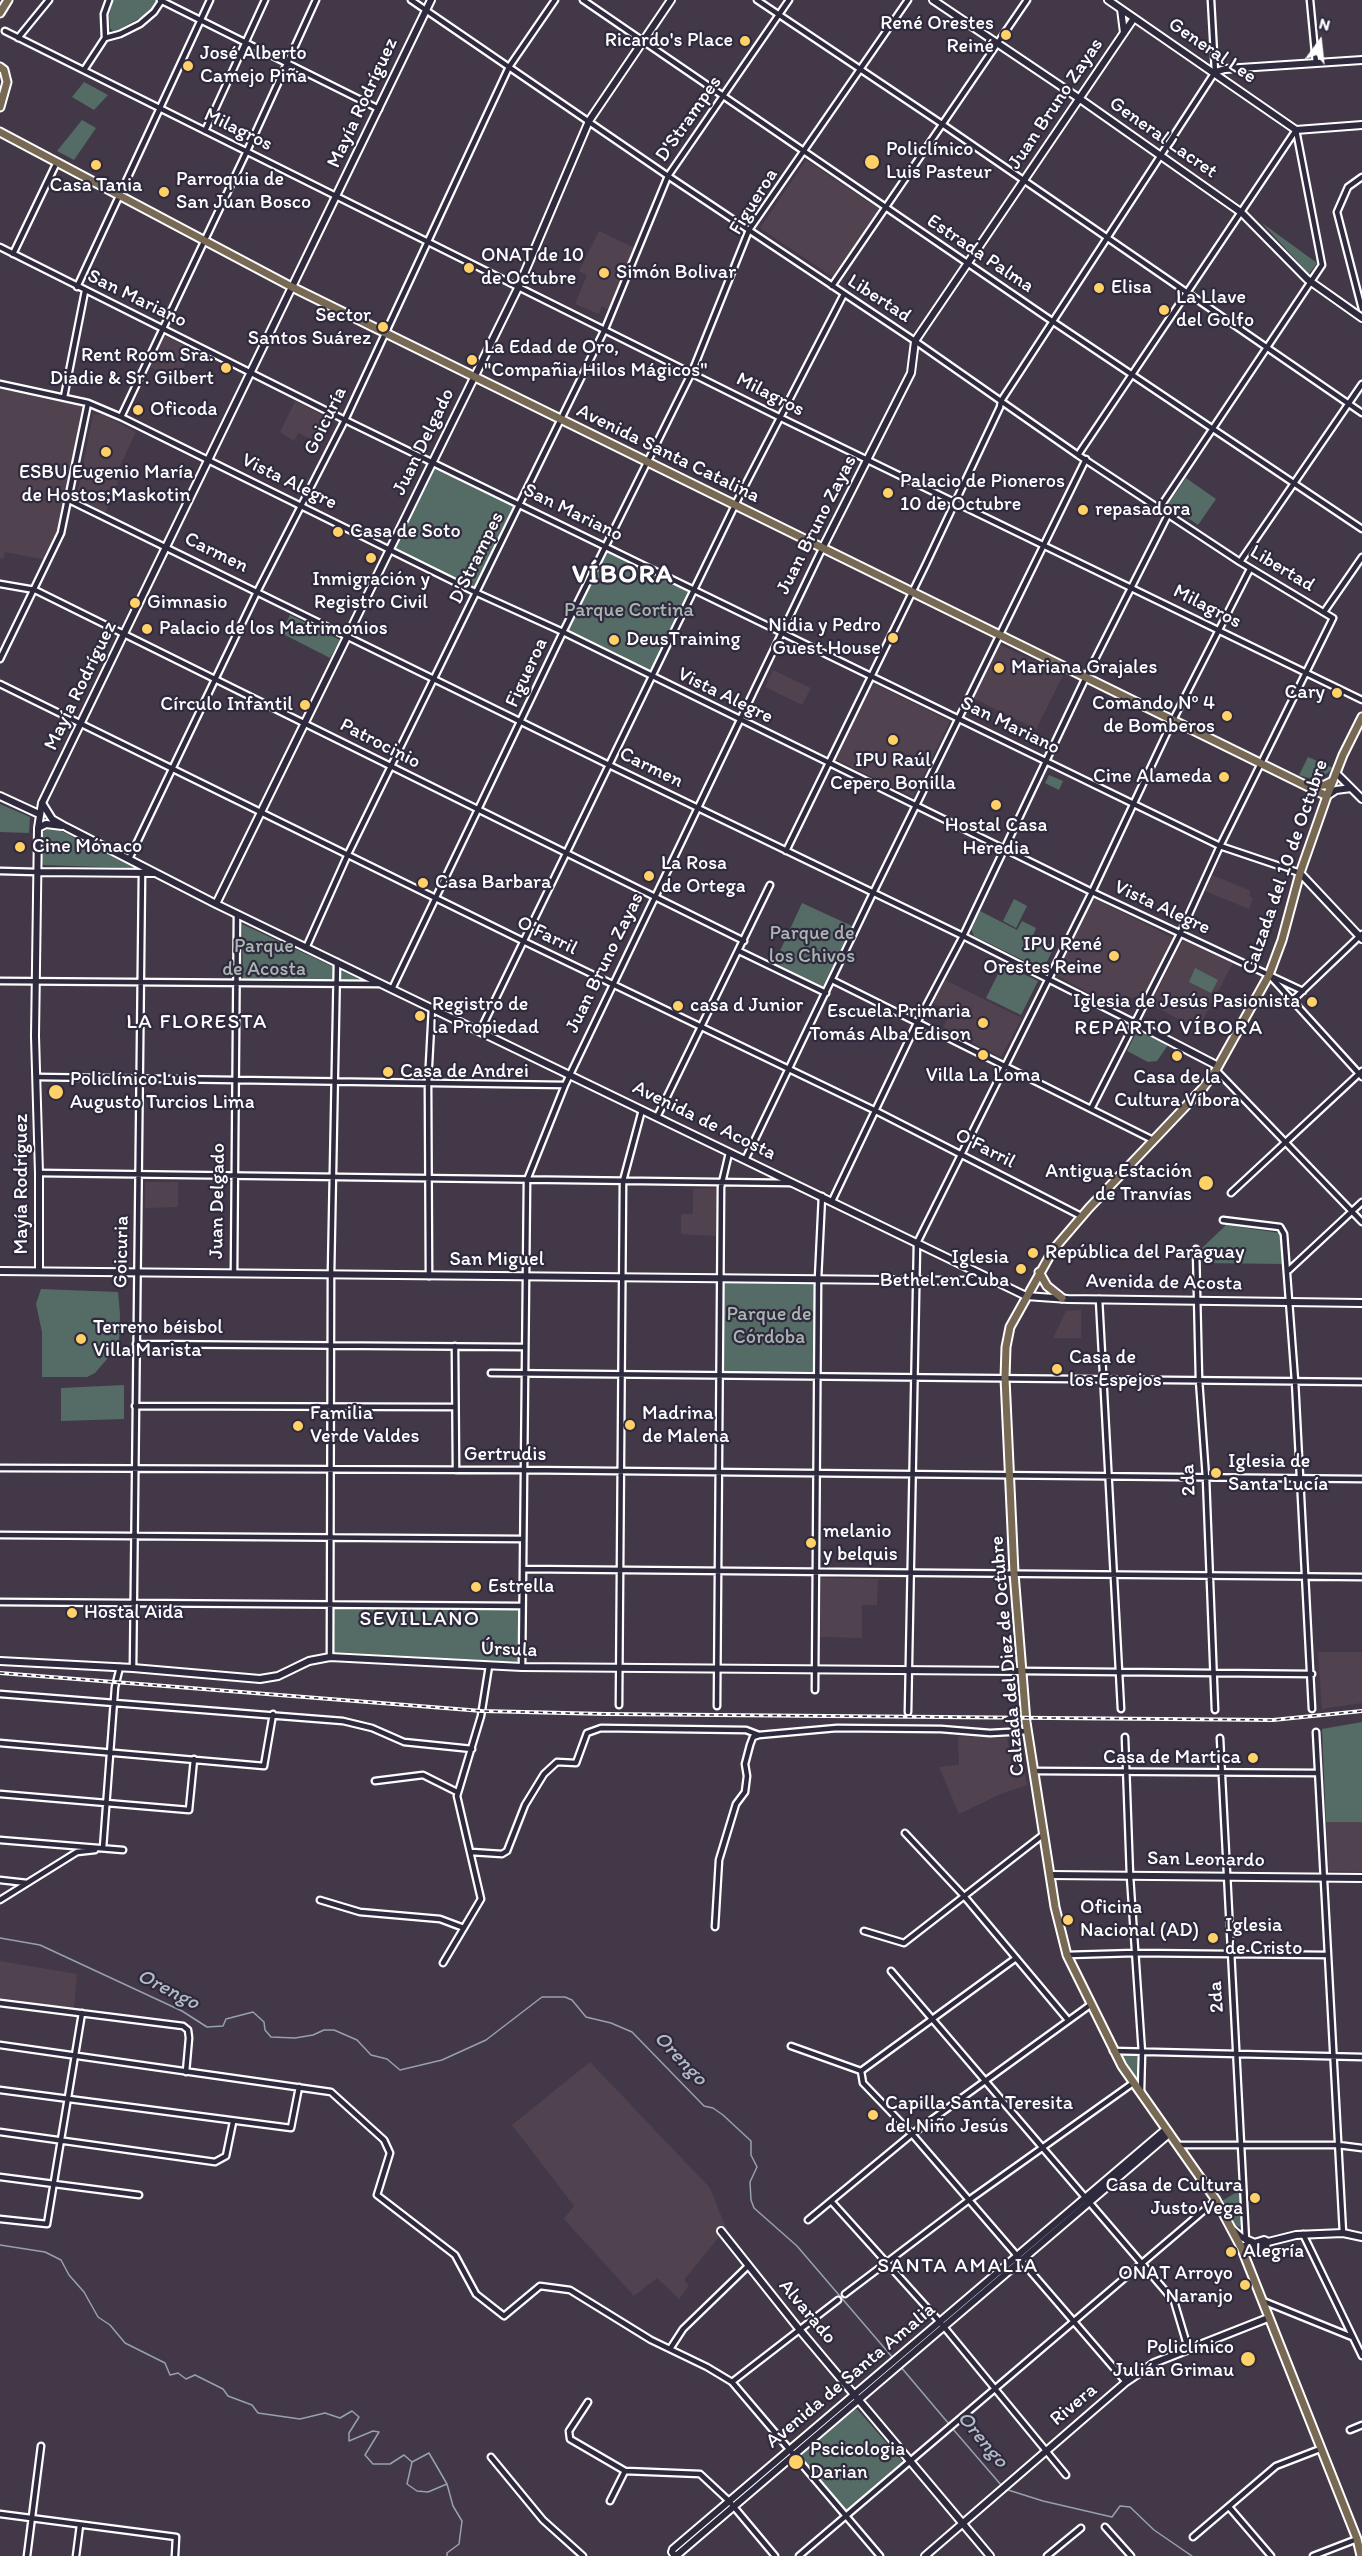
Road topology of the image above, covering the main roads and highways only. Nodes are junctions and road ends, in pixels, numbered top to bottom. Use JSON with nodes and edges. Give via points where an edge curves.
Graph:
{"nodes":[{"id":1,"x":8,"y":0,"type":"edge"},
{"id":2,"x":0,"y":13,"type":"edge"},
{"id":3,"x":0,"y":68,"type":"edge"},
{"id":4,"x":0,"y":107,"type":"edge"},
{"id":5,"x":0,"y":132,"type":"edge"},
{"id":6,"x":1362,"y":717,"type":"edge"},
{"id":7,"x":1333,"y":781,"type":"junction"},
{"id":8,"x":1304,"y":786,"type":"junction"},
{"id":9,"x":1327,"y":796,"type":"junction"},
{"id":10,"x":1039,"y":1272,"type":"junction"},
{"id":11,"x":1062,"y":1298,"type":"road end"},
{"id":12,"x":1361,"y":2556,"type":"edge"}],
"edges":[{"from":1,"to":2,"type":"main road"},
{"from":3,"to":4,"type":"main road","via":[[7,84]]},
{"from":5,"to":8,"type":"main road","name":"Avenida Santa Catalina","via":[[292,287]]},
{"from":6,"to":7,"type":"main road","name":"Calzada del 10 de Octubre"},
{"from":7,"to":8,"type":"main road"},
{"from":7,"to":9,"type":"main road","name":"Calzada del 10 de Octubre"},
{"from":8,"to":9,"type":"main road","name":"Avenida Santa Catalina"},
{"from":9,"to":10,"type":"main road","name":"Calzada del 10 de Octubre","via":[[1269,975],[1217,1068],[1081,1216]]},
{"from":10,"to":11,"type":"main road","via":[[1047,1286]]},
{"from":10,"to":12,"type":"main road","name":"Calzada del Diez de Octubre","via":[[1010,1327],[1005,1377],[1014,1573],[1027,1731],[1067,1955],[1113,2051],[1245,2247],[1261,2300]]}]}
